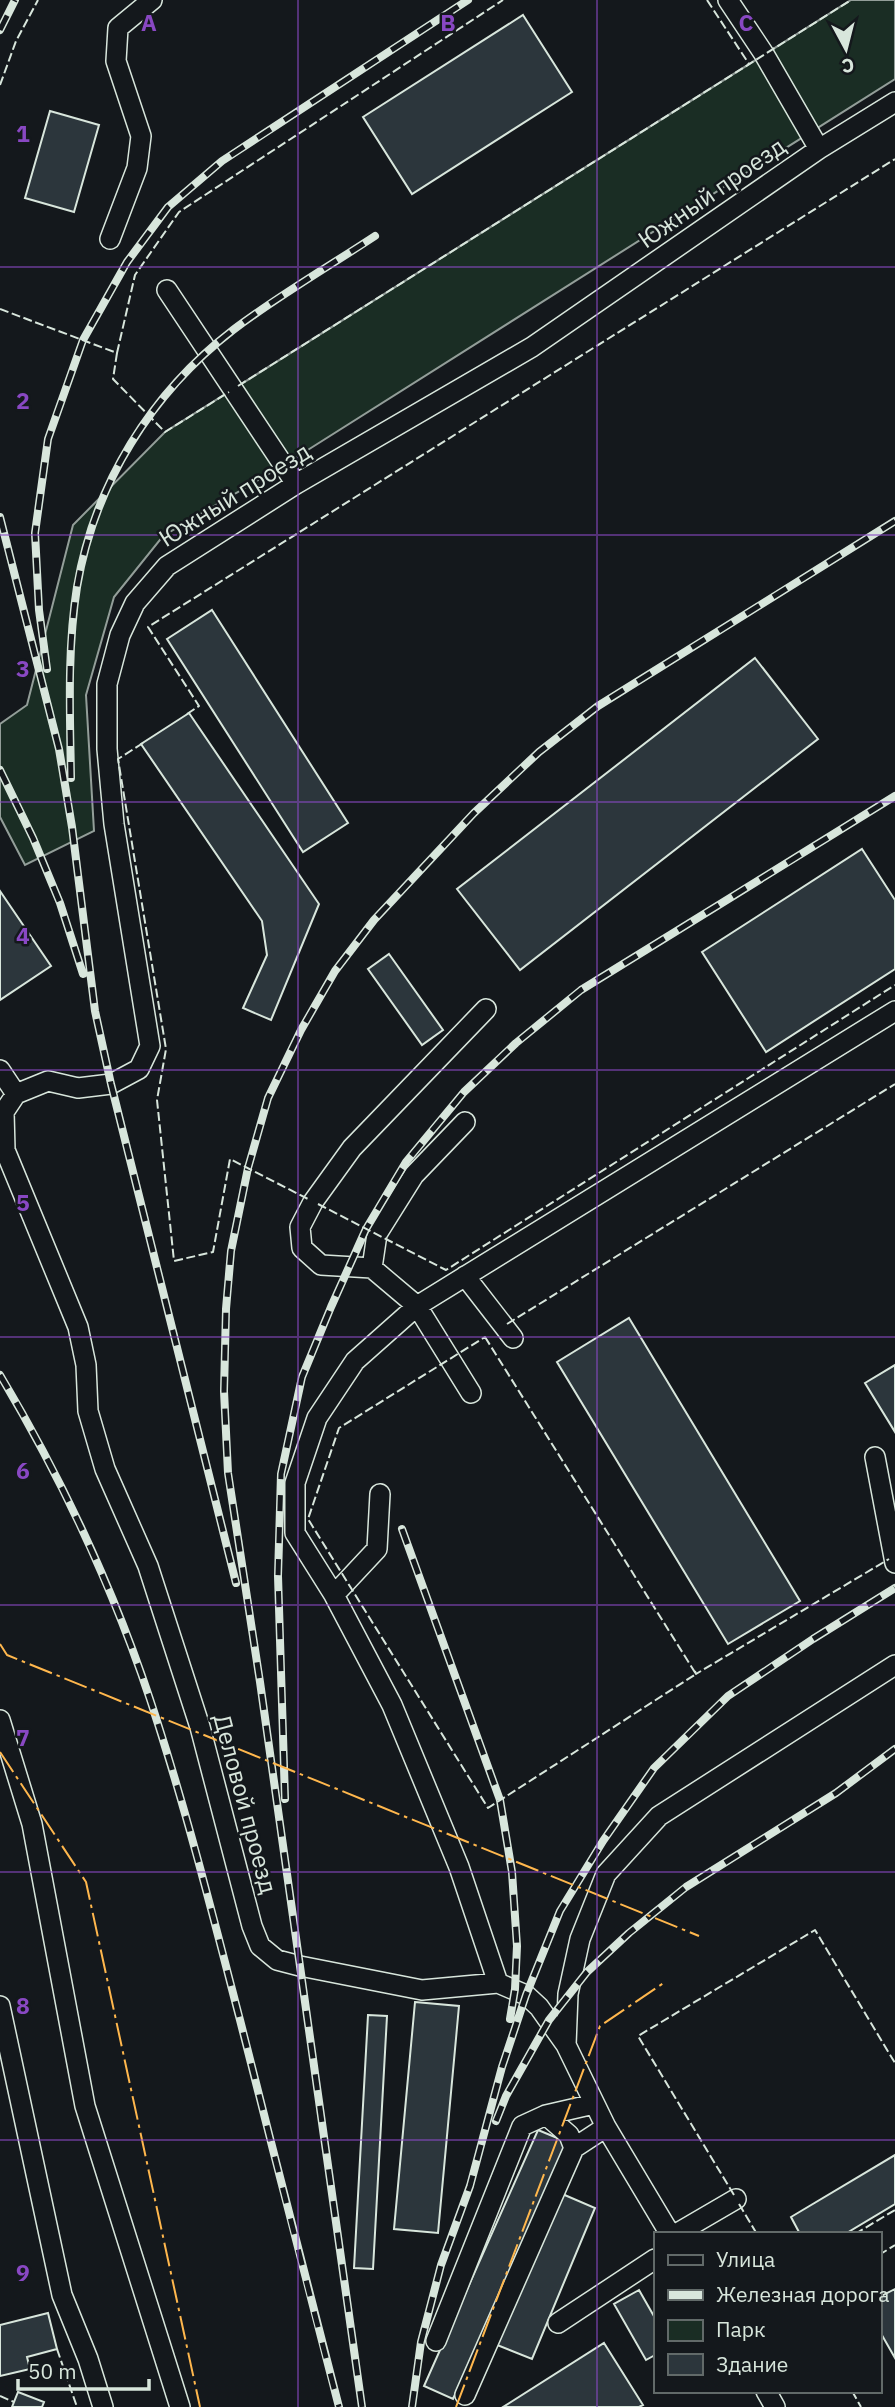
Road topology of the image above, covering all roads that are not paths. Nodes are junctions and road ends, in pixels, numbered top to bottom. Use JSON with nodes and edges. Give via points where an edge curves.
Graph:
{"nodes":[{"id":1,"x":152,"y":0,"type":"edge"},
{"id":2,"x":728,"y":0,"type":"edge"},
{"id":3,"x":895,"y":102,"type":"edge"},
{"id":4,"x":819,"y":149,"type":"junction"},
{"id":5,"x":110,"y":239,"type":"dead end"},
{"id":6,"x":167,"y":290,"type":"dead end"},
{"id":7,"x":296,"y":484,"type":"junction"},
{"id":8,"x":486,"y":1009,"type":"dead end"},
{"id":9,"x":895,"y":1011,"type":"edge"},
{"id":10,"x":0,"y":1070,"type":"edge"},
{"id":11,"x":16,"y":1094,"type":"junction"},
{"id":12,"x":466,"y":1122,"type":"dead end"},
{"id":13,"x":372,"y":1268,"type":"junction"},
{"id":14,"x":465,"y":1276,"type":"junction"},
{"id":15,"x":417,"y":1306,"type":"junction"},
{"id":16,"x":513,"y":1338,"type":"dead end"},
{"id":17,"x":471,"y":1393,"type":"dead end"},
{"id":18,"x":875,"y":1457,"type":"dead end"},
{"id":19,"x":380,"y":1494,"type":"dead end"},
{"id":20,"x":895,"y":1563,"type":"edge"},
{"id":21,"x":334,"y":1595,"type":"junction"},
{"id":22,"x":895,"y":1665,"type":"edge"},
{"id":23,"x":0,"y":1720,"type":"edge"},
{"id":24,"x":498,"y":1983,"type":"junction"},
{"id":25,"x":0,"y":2006,"type":"edge"},
{"id":26,"x":566,"y":2045,"type":"junction"},
{"id":27,"x":594,"y":2104,"type":"junction"},
{"id":28,"x":546,"y":2115,"type":"junction"},
{"id":29,"x":606,"y":2127,"type":"junction"},
{"id":30,"x":574,"y":2148,"type":"junction"},
{"id":31,"x":736,"y":2199,"type":"dead end"},
{"id":32,"x":669,"y":2232,"type":"edge"},
{"id":33,"x":679,"y":2232,"type":"edge"},
{"id":34,"x":654,"y":2260,"type":"edge"},
{"id":35,"x":558,"y":2323,"type":"dead end"},
{"id":36,"x":436,"y":2342,"type":"dead end"},
{"id":37,"x":465,"y":2395,"type":"dead end"},
{"id":38,"x":103,"y":2407,"type":"edge"},
{"id":39,"x":180,"y":2407,"type":"edge"}],
"edges":[{"from":1,"to":5,"type":"street","via":[[118,28],[116,61],[141,136],[137,168]]},
{"from":2,"to":4,"type":"street"},
{"from":3,"to":4,"type":"street","name":"Южный проезд"},
{"from":4,"to":7,"type":"street","name":"Южный проезд","via":[[532,347]]},
{"from":6,"to":7,"type":"street"},
{"from":7,"to":11,"type":"street","name":"Южный проезд","via":[[167,566],[135,603],[120,635],[107,684],[114,824],[150,1046],[145,1058],[139,1069],[111,1084],[78,1088],[48,1081]]},
{"from":8,"to":13,"type":"street","via":[[352,1148],[300,1227],[302,1248],[321,1265]]},
{"from":9,"to":14,"type":"street"},
{"from":10,"to":11,"type":"street"},
{"from":11,"to":24,"type":"street","name":"Деловой проезд","via":[[4,1112],[5,1150],[78,1327],[86,1364],[88,1411],[105,1469],[148,1566],[200,1727],[260,1945],[277,1960],[422,1990]]},
{"from":12,"to":13,"type":"street","via":[[414,1175],[377,1234]]},
{"from":13,"to":15,"type":"street"},
{"from":14,"to":15,"type":"street"},
{"from":14,"to":16,"type":"street"},
{"from":15,"to":17,"type":"street"},
{"from":15,"to":21,"type":"street","via":[[355,1361],[317,1418],[295,1483],[295,1534]]},
{"from":18,"to":20,"type":"street"},
{"from":19,"to":21,"type":"street","via":[[377,1549]]},
{"from":21,"to":24,"type":"street","via":[[392,1704],[459,1867]]},
{"from":22,"to":26,"type":"street","via":[[659,1815],[606,1874],[580,1939],[568,1994]]},
{"from":23,"to":39,"type":"street","via":[[32,1824],[85,2106]]},
{"from":24,"to":26,"type":"street","name":"Деловой проезд","via":[[526,1994]]},
{"from":25,"to":38,"type":"street","via":[[62,2295]]},
{"from":26,"to":27,"type":"street","name":"Деловой проезд"},
{"from":27,"to":28,"type":"street"},
{"from":27,"to":29,"type":"street","name":"Деловой проезд"},
{"from":28,"to":30,"type":"street","via":[[569,2135]]},
{"from":28,"to":36,"type":"street","via":[[522,2126]]},
{"from":29,"to":30,"type":"street"},
{"from":29,"to":32,"type":"street","name":"Деловой проезд"},
{"from":30,"to":37,"type":"street"},
{"from":31,"to":33,"type":"street"},
{"from":34,"to":35,"type":"street"}]}
